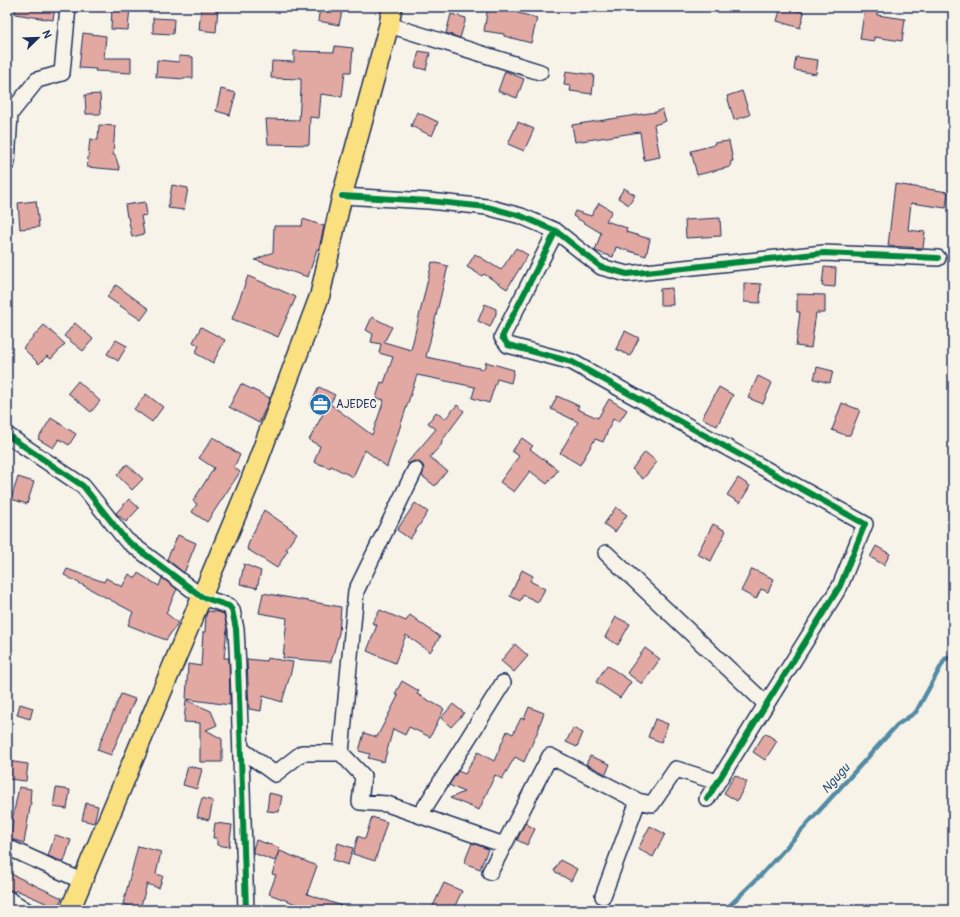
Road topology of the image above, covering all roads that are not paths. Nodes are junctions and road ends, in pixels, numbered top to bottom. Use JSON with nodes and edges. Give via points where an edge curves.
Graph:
{"nodes":[{"id":1,"x":68,"y":7,"type":"edge"},
{"id":2,"x":390,"y":16,"type":"edge"},
{"id":3,"x":540,"y":72,"type":"dead end"},
{"id":4,"x":7,"y":163,"type":"edge"},
{"id":5,"x":342,"y":196,"type":"junction"},
{"id":6,"x":556,"y":231,"type":"junction"},
{"id":7,"x":938,"y":258,"type":"dead end"},
{"id":8,"x":7,"y":435,"type":"edge"},
{"id":9,"x":415,"y":470,"type":"dead end"},
{"id":10,"x":606,"y":553,"type":"dead end"},
{"id":11,"x":202,"y":597,"type":"junction"},
{"id":12,"x":503,"y":683,"type":"dead end"},
{"id":13,"x":766,"y":704,"type":"junction"},
{"id":14,"x":241,"y":749,"type":"junction"},
{"id":15,"x":341,"y":753,"type":"junction"},
{"id":16,"x":717,"y":782,"type":"junction"},
{"id":17,"x":707,"y":799,"type":"dead end"},
{"id":18,"x":638,"y":801,"type":"junction"},
{"id":19,"x":420,"y":815,"type":"junction"},
{"id":20,"x":504,"y":845,"type":"junction"},
{"id":21,"x":7,"y":847,"type":"edge"},
{"id":22,"x":490,"y":872,"type":"dead end"},
{"id":23,"x":82,"y":881,"type":"junction"},
{"id":24,"x":603,"y":896,"type":"dead end"},
{"id":25,"x":7,"y":898,"type":"edge"},
{"id":26,"x":26,"y":910,"type":"edge"},
{"id":27,"x":70,"y":910,"type":"edge"},
{"id":28,"x":246,"y":910,"type":"edge"}],
"edges":[{"from":1,"to":4,"type":"street","via":[[62,73],[37,80],[10,114]]},
{"from":2,"to":3,"type":"street"},
{"from":2,"to":5,"type":"main road"},
{"from":5,"to":6,"type":"street","via":[[487,207],[521,216]]},
{"from":5,"to":11,"type":"main road","via":[[320,295],[250,482]]},
{"from":6,"to":7,"type":"street","via":[[601,267],[627,274],[824,253]]},
{"from":6,"to":13,"type":"street","via":[[502,337],[508,345],[572,362],[866,524],[840,586]]},
{"from":8,"to":11,"type":"street","via":[[83,486],[126,540]]},
{"from":9,"to":15,"type":"street","via":[[356,591]]},
{"from":10,"to":13,"type":"street"},
{"from":11,"to":14,"type":"street","via":[[229,606],[234,617]]},
{"from":11,"to":23,"type":"main road"},
{"from":12,"to":19,"type":"street"},
{"from":13,"to":16,"type":"street"},
{"from":14,"to":15,"type":"street","via":[[275,774],[302,753]]},
{"from":14,"to":28,"type":"street"},
{"from":15,"to":19,"type":"street","via":[[363,776],[360,802],[387,804]]},
{"from":16,"to":17,"type":"street"},
{"from":16,"to":18,"type":"street","via":[[676,769],[652,804]]},
{"from":18,"to":20,"type":"street","via":[[550,756]]},
{"from":18,"to":24,"type":"street"},
{"from":19,"to":20,"type":"street"},
{"from":20,"to":22,"type":"street"},
{"from":21,"to":23,"type":"street"},
{"from":23,"to":27,"type":"main road"},
{"from":25,"to":26,"type":"street"}]}
